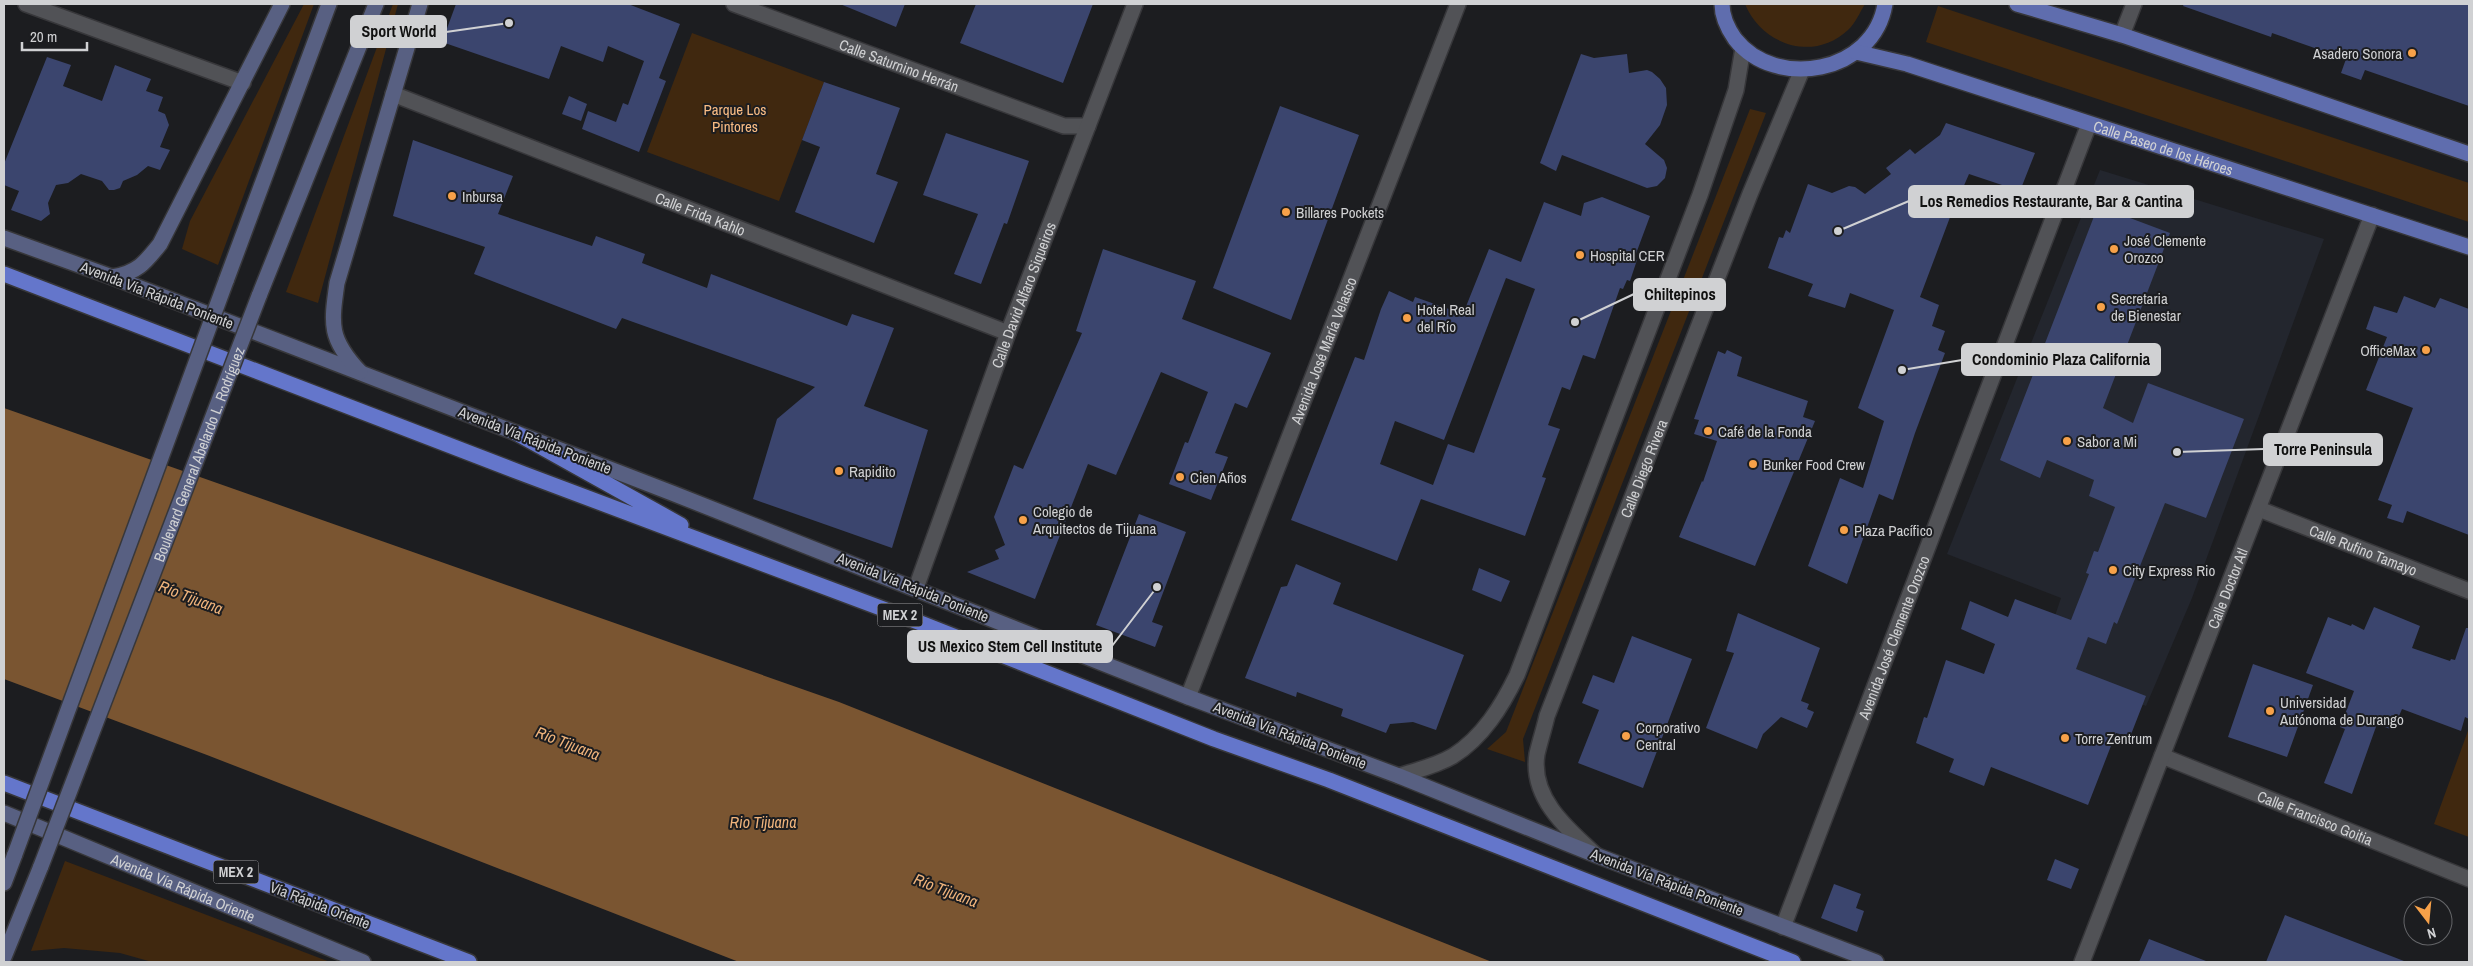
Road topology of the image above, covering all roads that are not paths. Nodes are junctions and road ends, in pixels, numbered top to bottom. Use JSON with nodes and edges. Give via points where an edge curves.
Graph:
{"nodes":[{"id":1,"x":26,"y":4,"type":"edge"},
{"id":2,"x":282,"y":4,"type":"edge"},
{"id":3,"x":329,"y":4,"type":"edge"},
{"id":4,"x":376,"y":4,"type":"edge"},
{"id":5,"x":420,"y":4,"type":"edge"},
{"id":6,"x":734,"y":4,"type":"edge"},
{"id":7,"x":1136,"y":4,"type":"edge"},
{"id":8,"x":1458,"y":4,"type":"edge"},
{"id":9,"x":1884,"y":4,"type":"edge"},
{"id":10,"x":2017,"y":4,"type":"edge"},
{"id":11,"x":2134,"y":4,"type":"edge"},
{"id":12,"x":1719,"y":5,"type":"edge"},
{"id":13,"x":2122,"y":35,"type":"junction"},
{"id":14,"x":1743,"y":48,"type":"junction"},
{"id":15,"x":1856,"y":52,"type":"junction"},
{"id":16,"x":1802,"y":70,"type":"junction"},
{"id":17,"x":243,"y":83,"type":"junction"},
{"id":18,"x":393,"y":94,"type":"junction"},
{"id":19,"x":2089,"y":124,"type":"junction"},
{"id":20,"x":1064,"y":126,"type":"junction"},
{"id":21,"x":1088,"y":126,"type":"junction"},
{"id":22,"x":1082,"y":143,"type":"junction"},
{"id":23,"x":2469,"y":154,"type":"edge"},
{"id":24,"x":2372,"y":215,"type":"junction"},
{"id":25,"x":4,"y":238,"type":"edge"},
{"id":26,"x":2469,"y":248,"type":"edge"},
{"id":27,"x":4,"y":274,"type":"edge"},
{"id":28,"x":112,"y":277,"type":"junction"},
{"id":29,"x":1008,"y":333,"type":"junction"},
{"id":30,"x":363,"y":375,"type":"junction"},
{"id":31,"x":516,"y":433,"type":"junction"},
{"id":32,"x":2259,"y":508,"type":"junction"},
{"id":33,"x":726,"y":550,"type":"junction"},
{"id":34,"x":916,"y":588,"type":"junction"},
{"id":35,"x":2469,"y":591,"type":"edge"},
{"id":36,"x":1188,"y":697,"type":"junction"},
{"id":37,"x":2162,"y":756,"type":"junction"},
{"id":38,"x":1399,"y":776,"type":"junction"},
{"id":39,"x":4,"y":782,"type":"edge"},
{"id":40,"x":4,"y":813,"type":"edge"},
{"id":41,"x":1598,"y":856,"type":"junction"},
{"id":42,"x":2469,"y":879,"type":"edge"},
{"id":43,"x":4,"y":883,"type":"edge"},
{"id":44,"x":1783,"y":927,"type":"junction"},
{"id":45,"x":4,"y":957,"type":"edge"},
{"id":46,"x":363,"y":962,"type":"edge"},
{"id":47,"x":469,"y":962,"type":"edge"},
{"id":48,"x":1793,"y":962,"type":"edge"},
{"id":49,"x":1876,"y":962,"type":"edge"},
{"id":50,"x":2082,"y":962,"type":"edge"}],
"edges":[{"from":1,"to":17,"type":"street"},
{"from":2,"to":17,"type":"main road"},
{"from":3,"to":43,"type":"main road","bridge":true},
{"from":4,"to":45,"type":"main road","name":"Boulevard General Abelardo L. Rodríguez","bridge":true,"via":[[258,296]]},
{"from":5,"to":18,"type":"main road"},
{"from":6,"to":20,"type":"street","name":"Calle Saturnino Herrán"},
{"from":7,"to":21,"type":"street","name":"Calle David Alfaro Siqueiros"},
{"from":8,"to":36,"type":"street","name":"Avenida José María Velasco"},
{"from":9,"to":15,"type":"main road","via":[[1872,34]]},
{"from":10,"to":13,"type":"main road"},
{"from":11,"to":13,"type":"street"},
{"from":12,"to":14,"type":"main road","via":[[1725,22]]},
{"from":13,"to":23,"type":"main road"},
{"from":14,"to":16,"type":"main road","via":[[1759,60]]},
{"from":14,"to":38,"type":"street","via":[[1736,90],[1700,195],[1510,690],[1481,731],[1453,755]]},
{"from":15,"to":16,"type":"main road","via":[[1820,68]]},
{"from":15,"to":19,"type":"main road","name":"Calle Paseo de los Héroes","via":[[1907,64]]},
{"from":16,"to":41,"type":"street","name":"Calle Diego Rivera","via":[[1746,204],[1547,716],[1537,756],[1542,792],[1560,820]]},
{"from":17,"to":28,"type":"main road","via":[[160,244],[145,263],[128,275]]},
{"from":18,"to":29,"type":"street","name":"Calle Frida Kahlo"},
{"from":18,"to":30,"type":"main road","via":[[337,283],[332,322],[347,358]]},
{"from":19,"to":24,"type":"main road","name":"Calle Paseo de los Héroes"},
{"from":19,"to":44,"type":"street","name":"Avenida José Clemente Orozco"},
{"from":20,"to":21,"type":"street","name":"Calle Saturnino Herrán"},
{"from":20,"to":22,"type":"street","name":"Calle Saturnino Herrán"},
{"from":21,"to":22,"type":"street","name":"Calle David Alfaro Siqueiros"},
{"from":22,"to":29,"type":"street","name":"Calle David Alfaro Siqueiros"},
{"from":24,"to":26,"type":"main road","name":"Calle Paseo de los Héroes"},
{"from":24,"to":32,"type":"street","name":"Calle Doctor Atl"},
{"from":25,"to":28,"type":"main road","name":"Avenida Vía Rápida Poniente"},
{"from":27,"to":33,"type":"highway","name":"Avenida Vía Rápida Poniente","number":"MEX 2"},
{"from":28,"to":30,"type":"main road","name":"Avenida Vía Rápida Poniente"},
{"from":29,"to":34,"type":"street","name":"Calle David Alfaro Siqueiros"},
{"from":30,"to":31,"type":"main road","name":"Avenida Vía Rápida Poniente"},
{"from":31,"to":33,"type":"highway"},
{"from":31,"to":34,"type":"main road","name":"Avenida Vía Rápida Poniente"},
{"from":32,"to":35,"type":"street","name":"Calle Rufino Tamayo"},
{"from":32,"to":37,"type":"street","name":"Calle Doctor Atl"},
{"from":33,"to":48,"type":"highway","name":"Avenida Vía Rápida Poniente","number":"MEX 2","via":[[1214,739],[1329,780]]},
{"from":34,"to":36,"type":"main road","name":"Avenida Vía Rápida Poniente"},
{"from":36,"to":38,"type":"main road","name":"Avenida Vía Rápida Poniente"},
{"from":37,"to":42,"type":"street","name":"Calle Francisco Goitia"},
{"from":37,"to":50,"type":"street","name":"Calle Doctor Atl"},
{"from":38,"to":41,"type":"main road","name":"Avenida Vía Rápida Poniente"},
{"from":39,"to":47,"type":"highway","name":"Vía Rápida Oriente","number":"MEX 2"},
{"from":40,"to":46,"type":"main road","name":"Avenida Vía Rápida Oriente"},
{"from":41,"to":44,"type":"main road","name":"Avenida Vía Rápida Poniente"},
{"from":44,"to":49,"type":"main road","name":"Avenida Vía Rápida Poniente"}]}
